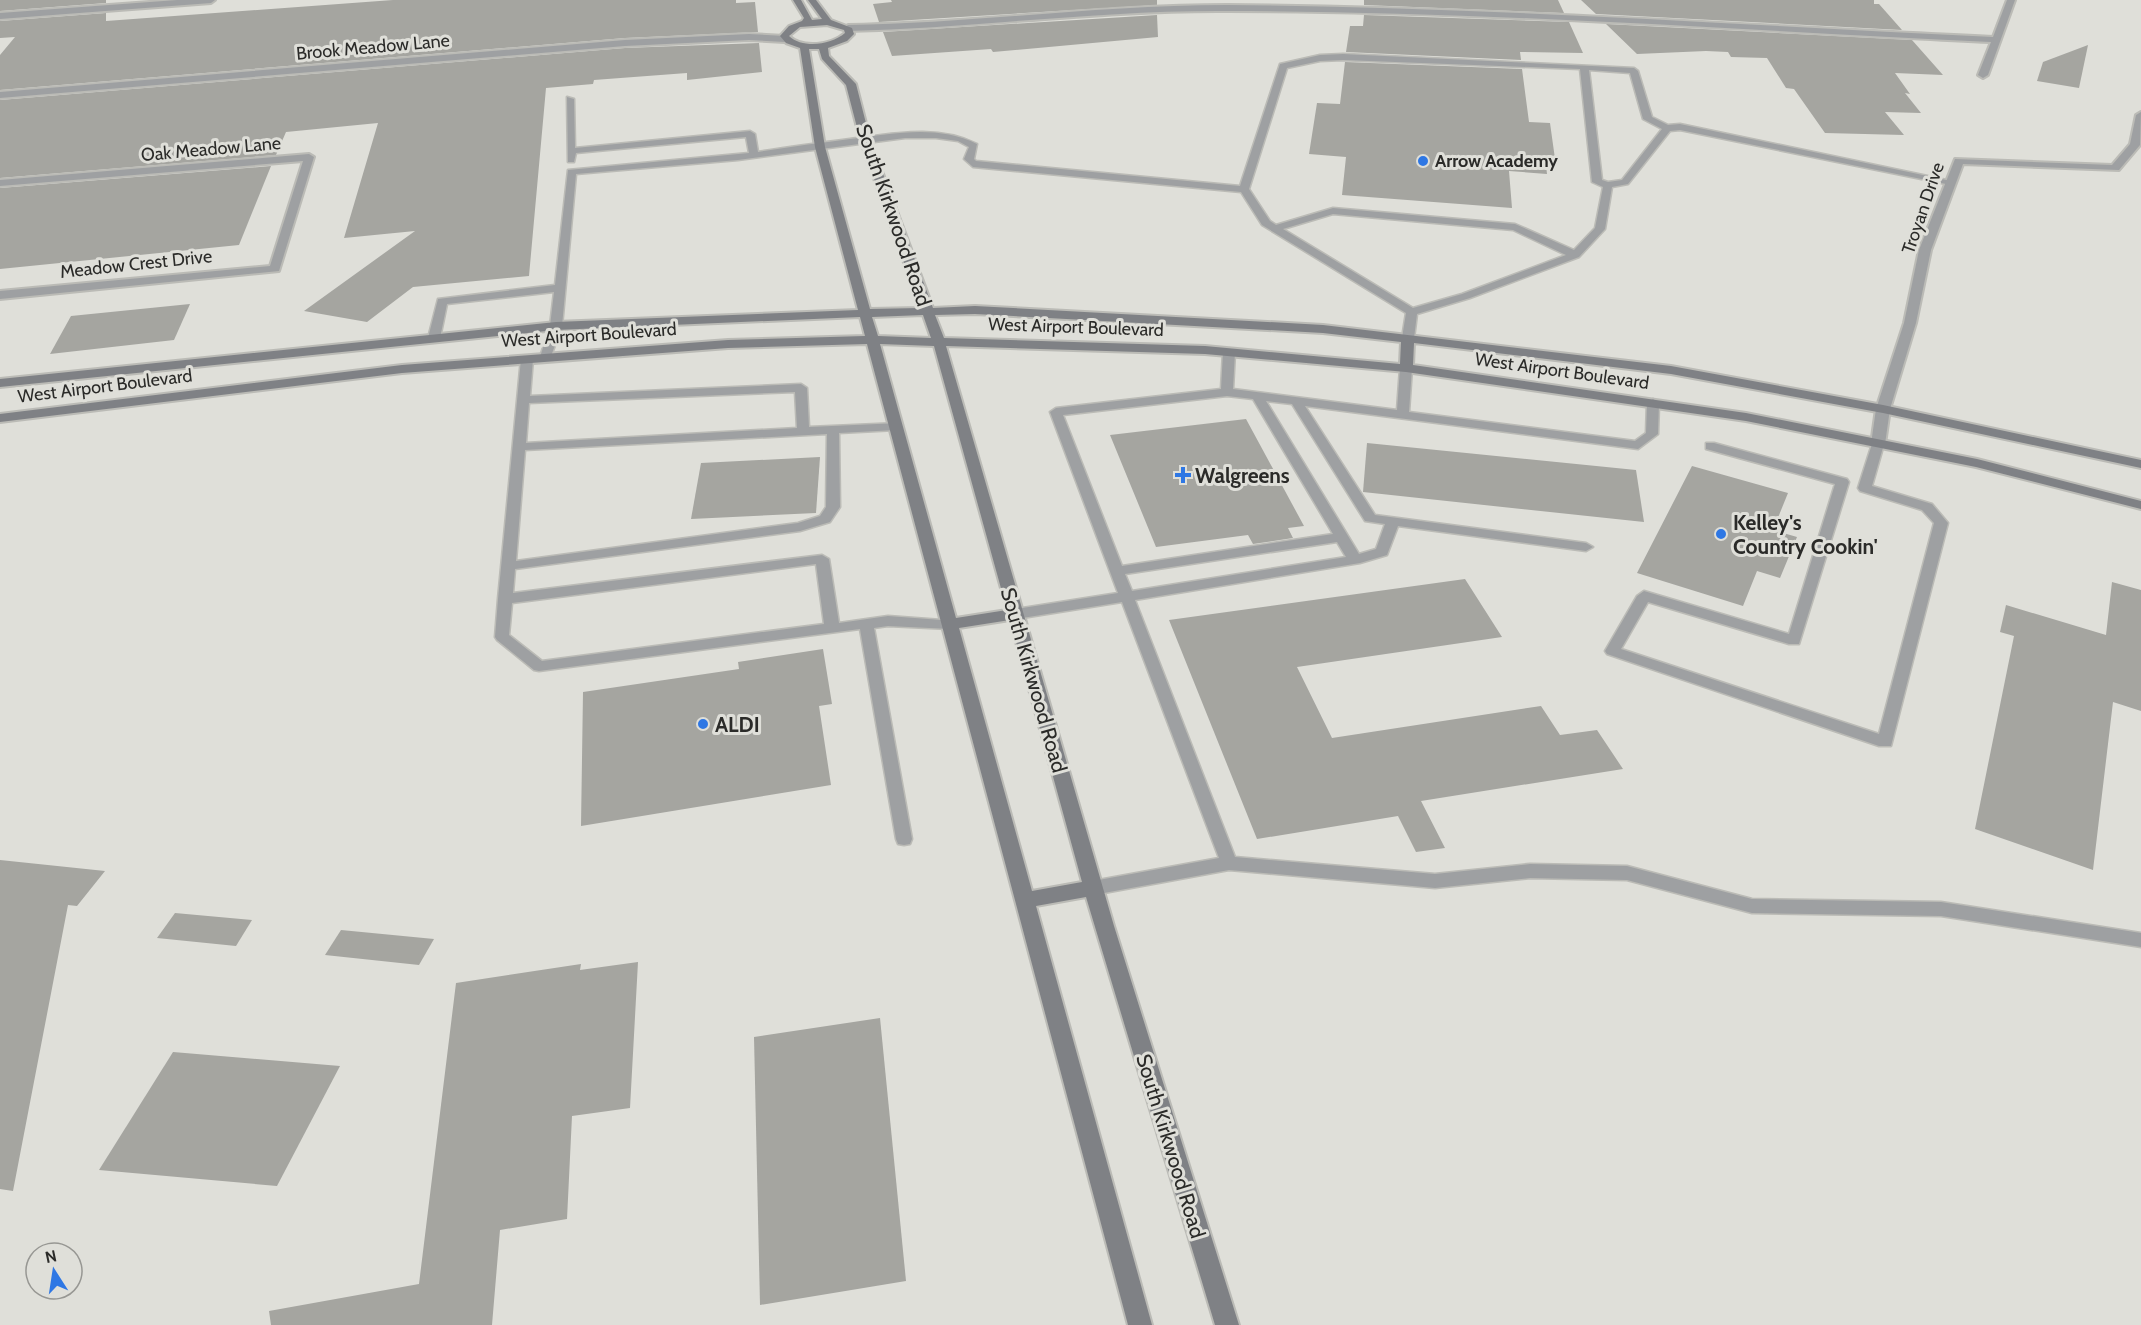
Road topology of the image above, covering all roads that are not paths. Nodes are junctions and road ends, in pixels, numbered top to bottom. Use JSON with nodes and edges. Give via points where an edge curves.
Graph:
{"nodes":[{"id":1,"x":211,"y":0,"type":"edge"},
{"id":2,"x":797,"y":0,"type":"edge"},
{"id":3,"x":812,"y":0,"type":"edge"},
{"id":4,"x":2011,"y":0,"type":"edge"},
{"id":5,"x":0,"y":16,"type":"edge"},
{"id":6,"x":828,"y":22,"type":"junction"},
{"id":7,"x":806,"y":23,"type":"junction"},
{"id":8,"x":849,"y":31,"type":"junction"},
{"id":9,"x":786,"y":35,"type":"junction"},
{"id":10,"x":1995,"y":40,"type":"junction"},
{"id":11,"x":804,"y":45,"type":"junction"},
{"id":12,"x":823,"y":45,"type":"junction"},
{"id":13,"x":1584,"y":67,"type":"junction"},
{"id":14,"x":1983,"y":75,"type":"dead end"},
{"id":15,"x":0,"y":95,"type":"edge"},
{"id":16,"x":570,"y":99,"type":"dead end"},
{"id":17,"x":2141,"y":115,"type":"edge"},
{"id":18,"x":1667,"y":128,"type":"junction"},
{"id":19,"x":865,"y":139,"type":"junction"},
{"id":20,"x":820,"y":147,"type":"junction"},
{"id":21,"x":571,"y":151,"type":"junction"},
{"id":22,"x":754,"y":154,"type":"junction"},
{"id":23,"x":571,"y":172,"type":"junction"},
{"id":24,"x":1951,"y":182,"type":"junction"},
{"id":25,"x":0,"y":183,"type":"edge"},
{"id":26,"x":1608,"y":185,"type":"junction"},
{"id":27,"x":1244,"y":189,"type":"junction"},
{"id":28,"x":1275,"y":228,"type":"junction"},
{"id":29,"x":1575,"y":255,"type":"junction"},
{"id":30,"x":275,"y":268,"type":"joint"},
{"id":31,"x":560,"y":288,"type":"junction"},
{"id":32,"x":0,"y":295,"type":"edge"},
{"id":33,"x":928,"y":312,"type":"junction"},
{"id":34,"x":1413,"y":312,"type":"junction"},
{"id":35,"x":867,"y":313,"type":"junction"},
{"id":36,"x":556,"y":326,"type":"junction"},
{"id":37,"x":1408,"y":338,"type":"junction"},
{"id":38,"x":434,"y":339,"type":"junction"},
{"id":39,"x":873,"y":340,"type":"junction"},
{"id":40,"x":939,"y":342,"type":"junction"},
{"id":41,"x":1229,"y":352,"type":"junction"},
{"id":42,"x":546,"y":357,"type":"junction"},
{"id":43,"x":527,"y":359,"type":"junction"},
{"id":44,"x":1406,"y":368,"type":"junction"},
{"id":45,"x":0,"y":383,"type":"edge"},
{"id":46,"x":1227,"y":392,"type":"junction"},
{"id":47,"x":1258,"y":397,"type":"junction"},
{"id":48,"x":523,"y":400,"type":"junction"},
{"id":49,"x":1297,"y":402,"type":"junction"},
{"id":50,"x":1653,"y":403,"type":"junction"},
{"id":51,"x":1884,"y":409,"type":"junction"},
{"id":52,"x":1403,"y":415,"type":"junction"},
{"id":53,"x":0,"y":418,"type":"edge"},
{"id":54,"x":896,"y":426,"type":"junction"},
{"id":55,"x":832,"y":430,"type":"junction"},
{"id":56,"x":803,"y":431,"type":"junction"},
{"id":57,"x":1878,"y":444,"type":"junction"},
{"id":58,"x":1710,"y":446,"type":"dead end"},
{"id":59,"x":519,"y":447,"type":"junction"},
{"id":60,"x":2141,"y":464,"type":"edge"},
{"id":61,"x":1842,"y":482,"type":"junction"},
{"id":62,"x":1865,"y":488,"type":"junction"},
{"id":63,"x":2141,"y":505,"type":"edge"},
{"id":64,"x":1393,"y":521,"type":"junction"},
{"id":65,"x":1341,"y":537,"type":"junction"},
{"id":66,"x":1586,"y":547,"type":"dead end"},
{"id":67,"x":1355,"y":560,"type":"junction"},
{"id":68,"x":508,"y":566,"type":"junction"},
{"id":69,"x":1116,"y":571,"type":"junction"},
{"id":70,"x":1126,"y":596,"type":"junction"},
{"id":71,"x":505,"y":599,"type":"junction"},
{"id":72,"x":1016,"y":614,"type":"junction"},
{"id":73,"x":866,"y":624,"type":"junction"},
{"id":74,"x":950,"y":624,"type":"junction"},
{"id":75,"x":832,"y":628,"type":"junction"},
{"id":76,"x":904,"y":839,"type":"dead end"},
{"id":77,"x":1228,"y":864,"type":"junction"},
{"id":78,"x":1093,"y":888,"type":"junction"},
{"id":79,"x":1026,"y":900,"type":"junction"},
{"id":80,"x":2141,"y":940,"type":"edge"},
{"id":81,"x":1140,"y":1325,"type":"edge"},
{"id":82,"x":1227,"y":1325,"type":"edge"}],
"edges":[{"from":1,"to":5,"type":"street"},
{"from":2,"to":7,"type":"main road","via":[[808,18]]},
{"from":3,"to":6,"type":"main road"},
{"from":4,"to":10,"type":"street"},
{"from":6,"to":7,"type":"main road"},
{"from":6,"to":8,"type":"main road"},
{"from":7,"to":9,"type":"main road"},
{"from":8,"to":10,"type":"street","via":[[1096,12],[1224,8],[1363,10]]},
{"from":8,"to":12,"type":"main road","via":[[841,41]]},
{"from":9,"to":11,"type":"main road"},
{"from":9,"to":15,"type":"street","name":"Brook Meadow Lane","via":[[625,43]]},
{"from":10,"to":14,"type":"street"},
{"from":11,"to":12,"type":"main road"},
{"from":11,"to":20,"type":"main road"},
{"from":12,"to":19,"type":"main road","name":"South Kirkwood Road","via":[[825,57],[851,84]]},
{"from":13,"to":18,"type":"lane","via":[[1634,71],[1648,119]]},
{"from":13,"to":26,"type":"lane","via":[[1597,182]]},
{"from":13,"to":27,"type":"lane","via":[[1343,57],[1283,66]]},
{"from":16,"to":21,"type":"lane"},
{"from":17,"to":24,"type":"street","name":"Troyan Drive","via":[[2135,145],[2115,168],[1959,161]]},
{"from":18,"to":24,"type":"lane","via":[[1680,127]]},
{"from":18,"to":26,"type":"lane","via":[[1625,182]]},
{"from":19,"to":20,"type":"lane"},
{"from":19,"to":27,"type":"lane","via":[[936,135],[974,146],[969,159],[973,164]]},
{"from":19,"to":33,"type":"main road","name":"South Kirkwood Road"},
{"from":20,"to":22,"type":"lane"},
{"from":20,"to":35,"type":"main road"},
{"from":21,"to":22,"type":"lane","via":[[750,134]]},
{"from":21,"to":23,"type":"lane"},
{"from":22,"to":23,"type":"lane"},
{"from":23,"to":31,"type":"lane"},
{"from":24,"to":51,"type":"street","name":"Troyan Drive","via":[[1925,250],[1910,323]]},
{"from":25,"to":30,"type":"street","name":"Oak Meadow Lane","via":[[309,157]]},
{"from":26,"to":29,"type":"lane","via":[[1600,229]]},
{"from":27,"to":28,"type":"lane","via":[[1266,223]]},
{"from":28,"to":29,"type":"lane","via":[[1333,211],[1515,228]]},
{"from":28,"to":34,"type":"lane"},
{"from":29,"to":34,"type":"lane"},
{"from":30,"to":32,"type":"street","name":"Meadow Crest Drive"},
{"from":31,"to":36,"type":"lane"},
{"from":31,"to":38,"type":"lane","via":[[442,301]]},
{"from":33,"to":35,"type":"main road","name":"West Airport Boulevard"},
{"from":33,"to":37,"type":"main road","name":"West Airport Boulevard","via":[[975,310],[1222,322]]},
{"from":33,"to":40,"type":"main road","name":"South Kirkwood Road"},
{"from":34,"to":37,"type":"lane"},
{"from":35,"to":36,"type":"main road","name":"West Airport Boulevard"},
{"from":35,"to":39,"type":"main road"},
{"from":36,"to":38,"type":"main road","name":"West Airport Boulevard"},
{"from":36,"to":42,"type":"lane"},
{"from":37,"to":44,"type":"main road"},
{"from":37,"to":51,"type":"main road","name":"West Airport Boulevard","via":[[1671,370]]},
{"from":38,"to":45,"type":"main road","name":"West Airport Boulevard"},
{"from":39,"to":40,"type":"main road","name":"West Airport Boulevard"},
{"from":39,"to":42,"type":"main road","name":"West Airport Boulevard","via":[[728,344]]},
{"from":39,"to":54,"type":"main road"},
{"from":40,"to":41,"type":"main road","name":"West Airport Boulevard"},
{"from":40,"to":72,"type":"main road","name":"South Kirkwood Road"},
{"from":41,"to":44,"type":"main road","name":"West Airport Boulevard"},
{"from":41,"to":46,"type":"lane"},
{"from":42,"to":43,"type":"main road","name":"West Airport Boulevard"},
{"from":43,"to":48,"type":"lane"},
{"from":43,"to":53,"type":"main road","name":"West Airport Boulevard","via":[[402,369]]},
{"from":44,"to":50,"type":"main road","name":"West Airport Boulevard"},
{"from":44,"to":52,"type":"lane"},
{"from":46,"to":47,"type":"lane"},
{"from":46,"to":69,"type":"lane","via":[[1056,412]]},
{"from":47,"to":49,"type":"lane"},
{"from":47,"to":65,"type":"lane"},
{"from":48,"to":56,"type":"lane","via":[[801,388]]},
{"from":48,"to":59,"type":"lane"},
{"from":49,"to":52,"type":"lane"},
{"from":49,"to":64,"type":"lane","via":[[1370,518]]},
{"from":50,"to":52,"type":"lane","via":[[1652,434],[1638,445]]},
{"from":50,"to":57,"type":"main road","name":"West Airport Boulevard"},
{"from":51,"to":57,"type":"street","name":"Troyan Drive"},
{"from":51,"to":60,"type":"main road","name":"West Airport Boulevard"},
{"from":54,"to":55,"type":"lane"},
{"from":54,"to":74,"type":"main road"},
{"from":55,"to":56,"type":"lane"},
{"from":55,"to":68,"type":"lane","via":[[833,507],[825,519],[801,528]]},
{"from":56,"to":59,"type":"lane"},
{"from":57,"to":62,"type":"lane"},
{"from":57,"to":63,"type":"main road","name":"West Airport Boulevard","via":[[1977,463]]},
{"from":58,"to":61,"type":"lane"},
{"from":59,"to":68,"type":"lane"},
{"from":61,"to":62,"type":"lane"},
{"from":61,"to":62,"type":"lane","via":[[1794,641],[1644,596],[1612,651],[1885,742],[1941,523],[1927,507]]},
{"from":64,"to":66,"type":"lane"},
{"from":64,"to":67,"type":"lane","via":[[1382,552]]},
{"from":65,"to":67,"type":"lane"},
{"from":65,"to":69,"type":"lane"},
{"from":67,"to":70,"type":"lane"},
{"from":68,"to":71,"type":"lane"},
{"from":69,"to":70,"type":"lane"},
{"from":70,"to":72,"type":"lane"},
{"from":70,"to":77,"type":"lane"},
{"from":71,"to":75,"type":"lane","via":[[502,637],[539,666]]},
{"from":71,"to":75,"type":"lane","via":[[822,559]]},
{"from":72,"to":74,"type":"main road"},
{"from":72,"to":78,"type":"main road","name":"South Kirkwood Road"},
{"from":73,"to":74,"type":"lane"},
{"from":73,"to":75,"type":"lane"},
{"from":73,"to":76,"type":"lane"},
{"from":74,"to":79,"type":"main road"},
{"from":77,"to":78,"type":"lane"},
{"from":77,"to":80,"type":"lane","via":[[1435,881],[1530,871],[1627,873],[1752,906],[1941,909]]},
{"from":78,"to":79,"type":"main road"},
{"from":78,"to":82,"type":"main road","name":"South Kirkwood Road"},
{"from":79,"to":81,"type":"main road"}]}
